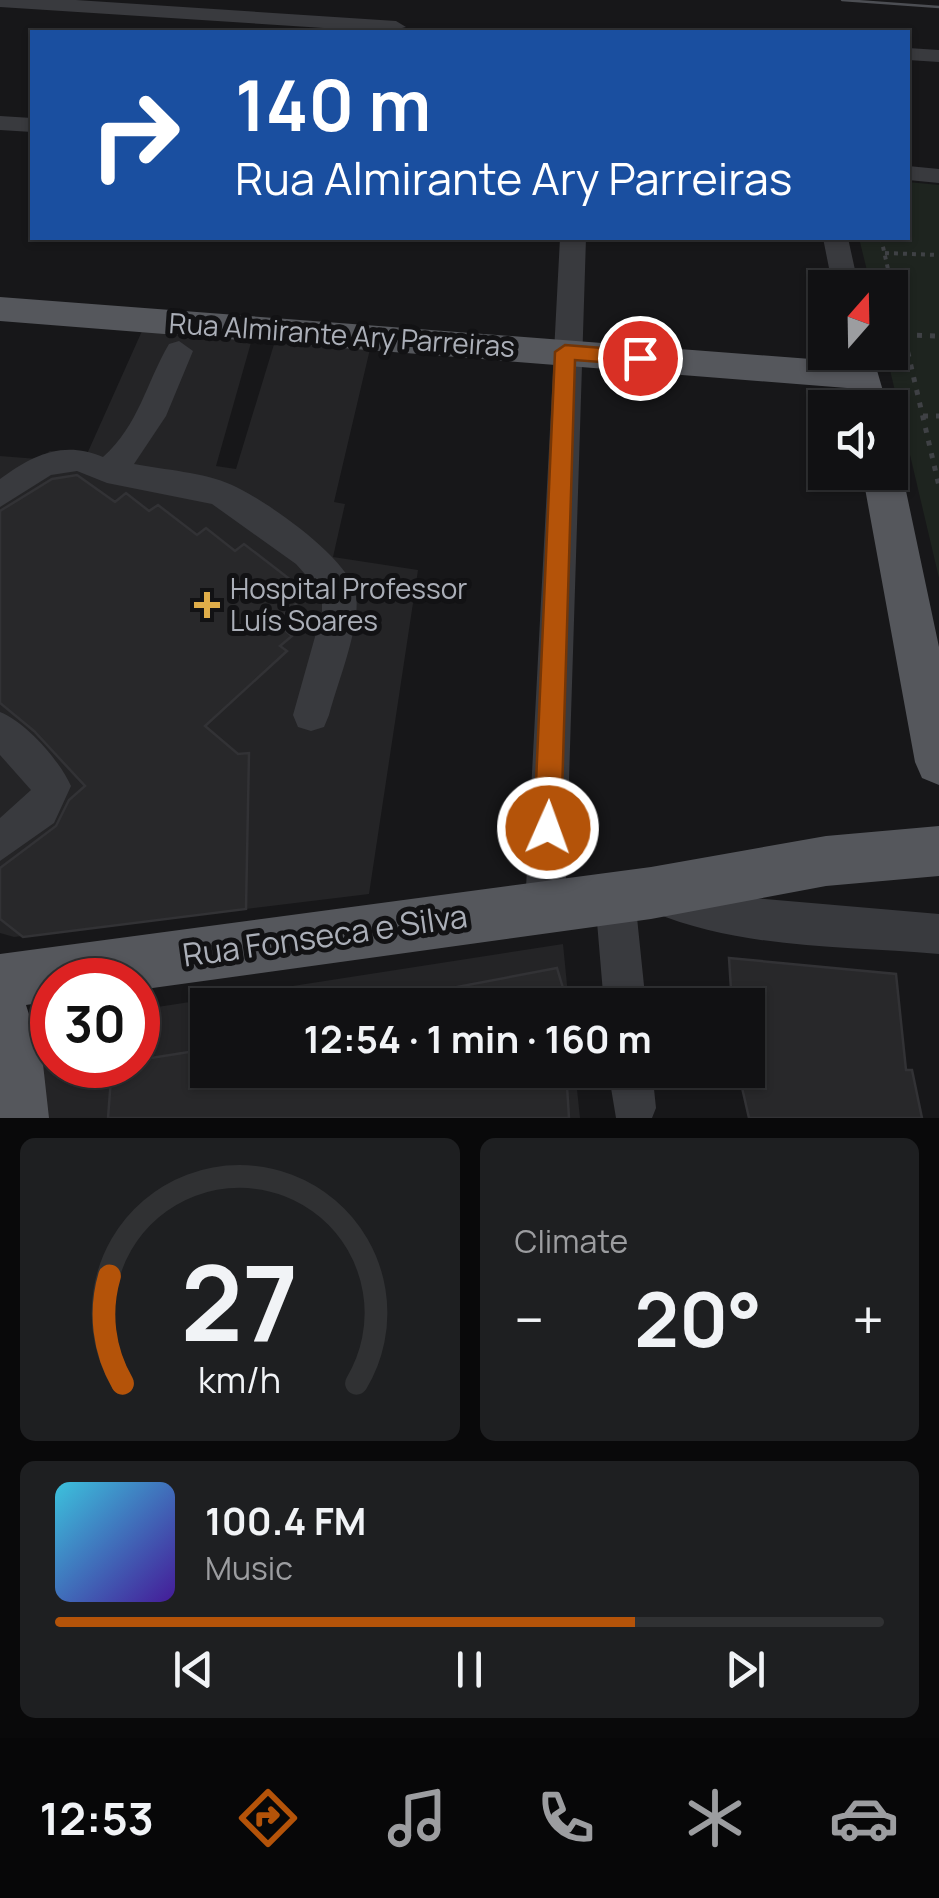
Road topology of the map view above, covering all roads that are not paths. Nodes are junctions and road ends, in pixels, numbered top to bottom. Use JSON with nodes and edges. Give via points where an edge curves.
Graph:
{"nodes":[{"id":1,"x":0,"y":1,"type":"edge"},
{"id":2,"x":396,"y":27,"type":"dead end"},
{"id":3,"x":910,"y":54,"type":"edge"},
{"id":4,"x":939,"y":56,"type":"edge"},
{"id":5,"x":0,"y":123,"type":"edge"},
{"id":6,"x":30,"y":124,"type":"edge"},
{"id":7,"x":910,"y":173,"type":"edge"},
{"id":8,"x":939,"y":176,"type":"edge"},
{"id":9,"x":573,"y":240,"type":"edge"},
{"id":10,"x":836,"y":240,"type":"edge"},
{"id":11,"x":842,"y":270,"type":"edge"},
{"id":12,"x":0,"y":309,"type":"edge"},
{"id":13,"x":179,"y":350,"type":"dead end"},
{"id":14,"x":565,"y":352,"type":"junction"},
{"id":15,"x":864,"y":378,"type":"edge"},
{"id":16,"x":107,"y":470,"type":"junction"},
{"id":17,"x":886,"y":490,"type":"edge"},
{"id":18,"x":0,"y":496,"type":"edge"},
{"id":19,"x":312,"y":714,"type":"dead end"},
{"id":20,"x":0,"y":729,"type":"edge"},
{"id":21,"x":939,"y":762,"type":"edge"},
{"id":22,"x":0,"y":842,"type":"edge"},
{"id":23,"x":939,"y":852,"type":"edge"},
{"id":24,"x":633,"y":896,"type":"junction"},
{"id":25,"x":545,"y":907,"type":"junction"},
{"id":26,"x":939,"y":934,"type":"edge"},
{"id":27,"x":0,"y":981,"type":"edge"},
{"id":28,"x":626,"y":988,"type":"edge"},
{"id":29,"x":0,"y":1010,"type":"edge"},
{"id":30,"x":20,"y":1118,"type":"edge"}],
"edges":[{"from":1,"to":2,"type":"street"},
{"from":3,"to":4,"type":"street"},
{"from":5,"to":6,"type":"street"},
{"from":7,"to":8,"type":"street"},
{"from":9,"to":14,"type":"street"},
{"from":10,"to":11,"type":"street"},
{"from":12,"to":14,"type":"main road","name":"Rua Almirante Ary Parreiras"},
{"from":13,"to":16,"type":"street","via":[[153,420]]},
{"from":14,"to":15,"type":"main road","name":"Rua Almirante Ary Parreiras"},
{"from":14,"to":25,"type":"street"},
{"from":16,"to":18,"type":"street","via":[[79,458],[50,461]]},
{"from":16,"to":19,"type":"street","via":[[220,493],[333,579],[339,612]]},
{"from":17,"to":21,"type":"main road"},
{"from":20,"to":22,"type":"street","via":[[52,786],[41,810]]},
{"from":23,"to":24,"type":"main road","name":"Rua Fonseca e Silva","via":[[826,861]]},
{"from":24,"to":25,"type":"main road","name":"Rua Fonseca e Silva"},
{"from":24,"to":26,"type":"street","name":"Rua Fonseca e Silva","via":[[741,918]]},
{"from":24,"to":28,"type":"street"},
{"from":25,"to":27,"type":"main road","name":"Rua Fonseca e Silva"},
{"from":29,"to":30,"type":"main road"}]}
